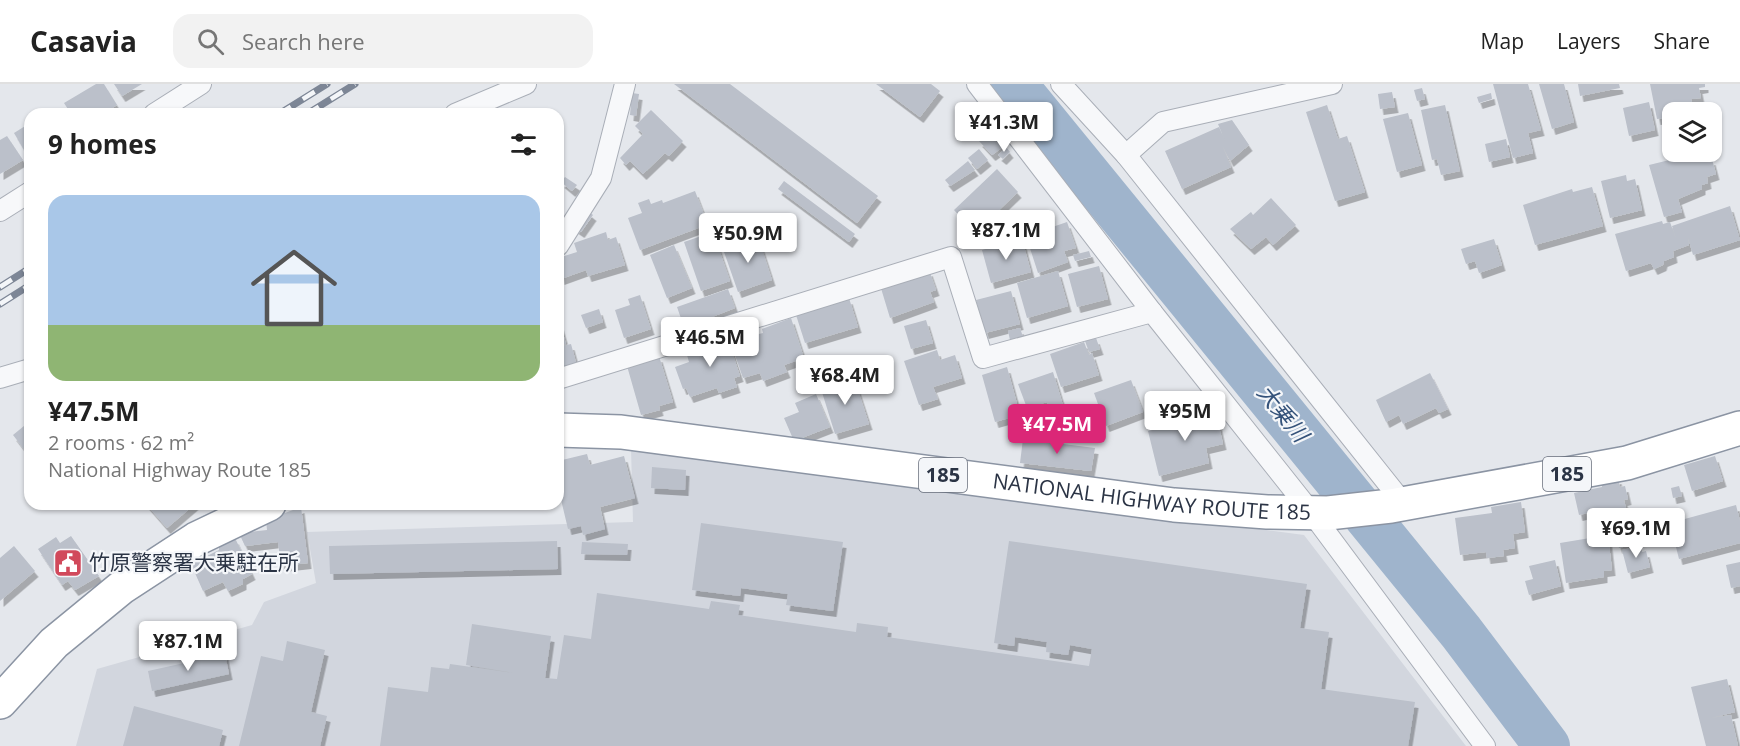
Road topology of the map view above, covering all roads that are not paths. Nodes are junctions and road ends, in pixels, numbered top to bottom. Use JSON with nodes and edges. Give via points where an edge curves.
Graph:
{"nodes":[{"id":1,"x":526,"y":84,"type":"edge"},
{"id":2,"x":626,"y":84,"type":"edge"},
{"id":3,"x":977,"y":84,"type":"edge"},
{"id":4,"x":1060,"y":84,"type":"edge"},
{"id":5,"x":1332,"y":84,"type":"edge"},
{"id":6,"x":197,"y":85,"type":"edge"},
{"id":7,"x":163,"y":108,"type":"edge"},
{"id":8,"x":469,"y":108,"type":"edge"},
{"id":9,"x":1126,"y":155,"type":"junction"},
{"id":10,"x":24,"y":196,"type":"edge"},
{"id":11,"x":0,"y":211,"type":"edge"},
{"id":12,"x":564,"y":237,"type":"edge"},
{"id":13,"x":1152,"y":312,"type":"junction"},
{"id":14,"x":24,"y":371,"type":"edge"},
{"id":15,"x":564,"y":377,"type":"edge"},
{"id":16,"x":0,"y":378,"type":"edge"},
{"id":17,"x":1740,"y":428,"type":"edge"},
{"id":18,"x":564,"y":430,"type":"edge"},
{"id":19,"x":1398,"y":505,"type":"junction"},
{"id":20,"x":256,"y":510,"type":"edge"},
{"id":21,"x":1319,"y":513,"type":"junction"},
{"id":22,"x":0,"y":702,"type":"edge"},
{"id":23,"x":1485,"y":746,"type":"edge"}],
"edges":[{"from":1,"to":8,"type":"street"},
{"from":2,"to":12,"type":"street","via":[[601,178]]},
{"from":3,"to":13,"type":"street"},
{"from":4,"to":9,"type":"street"},
{"from":5,"to":9,"type":"street","via":[[1163,122]]},
{"from":6,"to":7,"type":"street"},
{"from":9,"to":19,"type":"street"},
{"from":10,"to":11,"type":"street"},
{"from":13,"to":15,"type":"street","via":[[983,358],[951,257]]},
{"from":13,"to":21,"type":"street"},
{"from":14,"to":16,"type":"street"},
{"from":17,"to":19,"type":"highway","name":"NATIONAL HIGHWAY ROUTE 185","number":"185","via":[[1627,463]]},
{"from":18,"to":21,"type":"highway","name":"NATIONAL HIGHWAY ROUTE 185","number":"185","via":[[621,432],[1174,505]]},
{"from":19,"to":21,"type":"highway","name":"NATIONAL HIGHWAY ROUTE 185","number":"185"},
{"from":20,"to":22,"type":"highway","via":[[196,539],[121,588],[54,643]]},
{"from":21,"to":23,"type":"street"}]}
